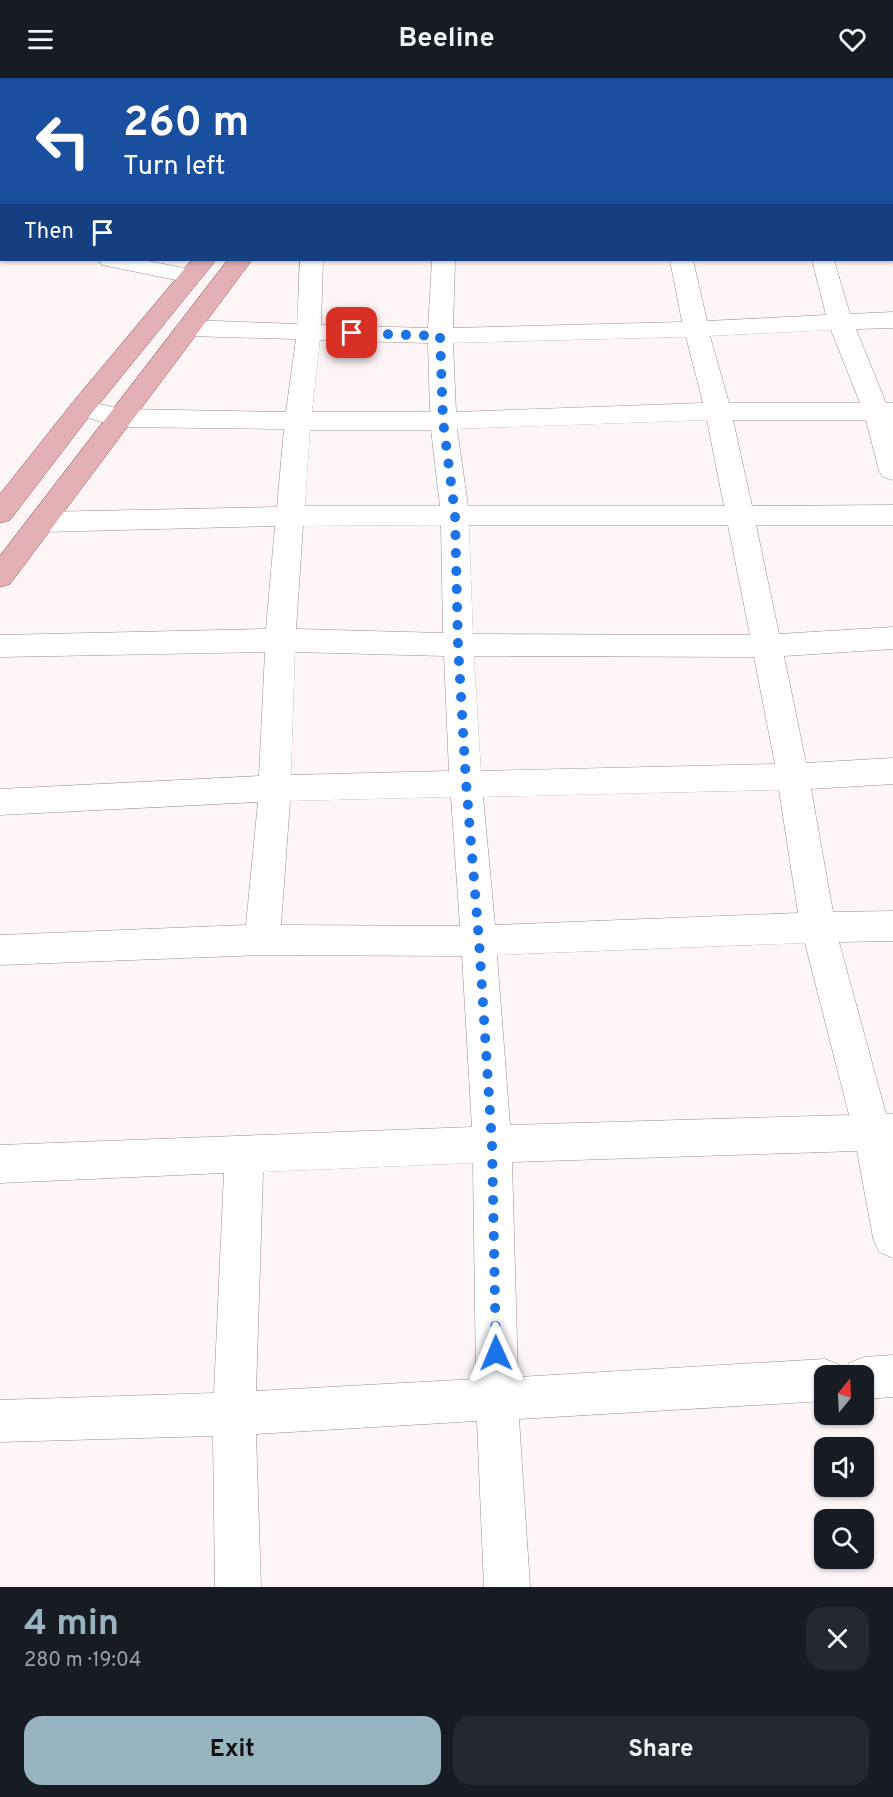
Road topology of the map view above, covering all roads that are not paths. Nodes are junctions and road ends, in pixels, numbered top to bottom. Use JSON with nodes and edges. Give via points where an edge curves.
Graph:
{"nodes":[{"id":1,"x":121,"y":261,"type":"edge"},
{"id":2,"x":236,"y":261,"type":"edge"},
{"id":3,"x":311,"y":261,"type":"edge"},
{"id":4,"x":443,"y":261,"type":"edge"},
{"id":5,"x":681,"y":261,"type":"edge"},
{"id":6,"x":823,"y":261,"type":"edge"},
{"id":7,"x":198,"y":268,"type":"edge"},
{"id":8,"x":893,"y":320,"type":"edge"},
{"id":9,"x":840,"y":321,"type":"junction"},
{"id":10,"x":188,"y":328,"type":"junction"},
{"id":11,"x":696,"y":329,"type":"junction"},
{"id":12,"x":309,"y":331,"type":"junction"},
{"id":13,"x":440,"y":336,"type":"junction"},
{"id":14,"x":82,"y":408,"type":"junction"},
{"id":15,"x":718,"y":411,"type":"junction"},
{"id":16,"x":885,"y":412,"type":"edge"},
{"id":17,"x":121,"y":418,"type":"junction"},
{"id":18,"x":298,"y":421,"type":"junction"},
{"id":19,"x":443,"y":421,"type":"junction"},
{"id":20,"x":893,"y":471,"type":"edge"},
{"id":21,"x":0,"y":513,"type":"edge"},
{"id":22,"x":455,"y":514,"type":"junction"},
{"id":23,"x":893,"y":515,"type":"edge"},
{"id":24,"x":292,"y":516,"type":"junction"},
{"id":25,"x":739,"y":516,"type":"junction"},
{"id":26,"x":42,"y":522,"type":"junction"},
{"id":27,"x":0,"y":577,"type":"edge"},
{"id":28,"x":893,"y":638,"type":"edge"},
{"id":29,"x":280,"y":640,"type":"junction"},
{"id":30,"x":0,"y":645,"type":"edge"},
{"id":31,"x":458,"y":645,"type":"junction"},
{"id":32,"x":767,"y":645,"type":"junction"},
{"id":33,"x":893,"y":771,"type":"edge"},
{"id":34,"x":793,"y":777,"type":"junction"},
{"id":35,"x":466,"y":782,"type":"junction"},
{"id":36,"x":275,"y":788,"type":"junction"},
{"id":37,"x":0,"y":802,"type":"edge"},
{"id":38,"x":893,"y":926,"type":"edge"},
{"id":39,"x":818,"y":927,"type":"junction"},
{"id":40,"x":262,"y":940,"type":"junction"},
{"id":41,"x":479,"y":941,"type":"junction"},
{"id":42,"x":0,"y":950,"type":"edge"},
{"id":43,"x":883,"y":1132,"type":"edge"},
{"id":44,"x":492,"y":1144,"type":"junction"},
{"id":45,"x":244,"y":1153,"type":"junction"},
{"id":46,"x":0,"y":1164,"type":"edge"},
{"id":47,"x":893,"y":1238,"type":"edge"},
{"id":48,"x":893,"y":1376,"type":"edge"},
{"id":49,"x":874,"y":1377,"type":"edge"},
{"id":50,"x":814,"y":1381,"type":"edge"},
{"id":51,"x":497,"y":1400,"type":"junction"},
{"id":52,"x":234,"y":1414,"type":"junction"},
{"id":53,"x":0,"y":1422,"type":"edge"},
{"id":54,"x":238,"y":1587,"type":"edge"},
{"id":55,"x":507,"y":1587,"type":"edge"}],
"edges":[{"from":1,"to":7,"type":"street"},
{"from":2,"to":10,"type":"main road"},
{"from":3,"to":12,"type":"street"},
{"from":4,"to":13,"type":"street"},
{"from":5,"to":11,"type":"street"},
{"from":6,"to":9,"type":"street"},
{"from":7,"to":14,"type":"main road"},
{"from":8,"to":9,"type":"street"},
{"from":9,"to":11,"type":"street"},
{"from":9,"to":16,"type":"street"},
{"from":10,"to":12,"type":"street"},
{"from":10,"to":17,"type":"main road"},
{"from":11,"to":13,"type":"street"},
{"from":11,"to":15,"type":"street"},
{"from":12,"to":13,"type":"street"},
{"from":12,"to":18,"type":"street"},
{"from":13,"to":19,"type":"street"},
{"from":14,"to":17,"type":"street"},
{"from":14,"to":21,"type":"main road"},
{"from":15,"to":16,"type":"street"},
{"from":15,"to":19,"type":"street"},
{"from":15,"to":25,"type":"street"},
{"from":16,"to":20,"type":"street"},
{"from":17,"to":18,"type":"street"},
{"from":17,"to":26,"type":"main road"},
{"from":18,"to":19,"type":"street"},
{"from":18,"to":24,"type":"street"},
{"from":19,"to":22,"type":"street"},
{"from":22,"to":24,"type":"street"},
{"from":22,"to":25,"type":"street"},
{"from":22,"to":31,"type":"street"},
{"from":23,"to":25,"type":"street"},
{"from":24,"to":26,"type":"street"},
{"from":24,"to":29,"type":"street"},
{"from":25,"to":32,"type":"street"},
{"from":26,"to":27,"type":"main road"},
{"from":28,"to":32,"type":"street"},
{"from":29,"to":30,"type":"street"},
{"from":29,"to":31,"type":"street"},
{"from":29,"to":36,"type":"street"},
{"from":31,"to":32,"type":"street"},
{"from":31,"to":35,"type":"street"},
{"from":32,"to":34,"type":"street"},
{"from":33,"to":34,"type":"street"},
{"from":34,"to":35,"type":"street"},
{"from":34,"to":39,"type":"street"},
{"from":35,"to":36,"type":"street"},
{"from":35,"to":41,"type":"street"},
{"from":36,"to":37,"type":"street"},
{"from":36,"to":40,"type":"street"},
{"from":38,"to":39,"type":"street"},
{"from":39,"to":41,"type":"street"},
{"from":39,"to":43,"type":"street"},
{"from":40,"to":41,"type":"street"},
{"from":40,"to":42,"type":"street"},
{"from":41,"to":44,"type":"street"},
{"from":43,"to":44,"type":"street"},
{"from":43,"to":47,"type":"street"},
{"from":44,"to":45,"type":"street"},
{"from":44,"to":51,"type":"street"},
{"from":45,"to":46,"type":"street"},
{"from":45,"to":52,"type":"street"},
{"from":48,"to":49,"type":"street"},
{"from":50,"to":51,"type":"street"},
{"from":51,"to":52,"type":"street"},
{"from":51,"to":55,"type":"street"},
{"from":52,"to":53,"type":"street"},
{"from":52,"to":54,"type":"street"}]}
